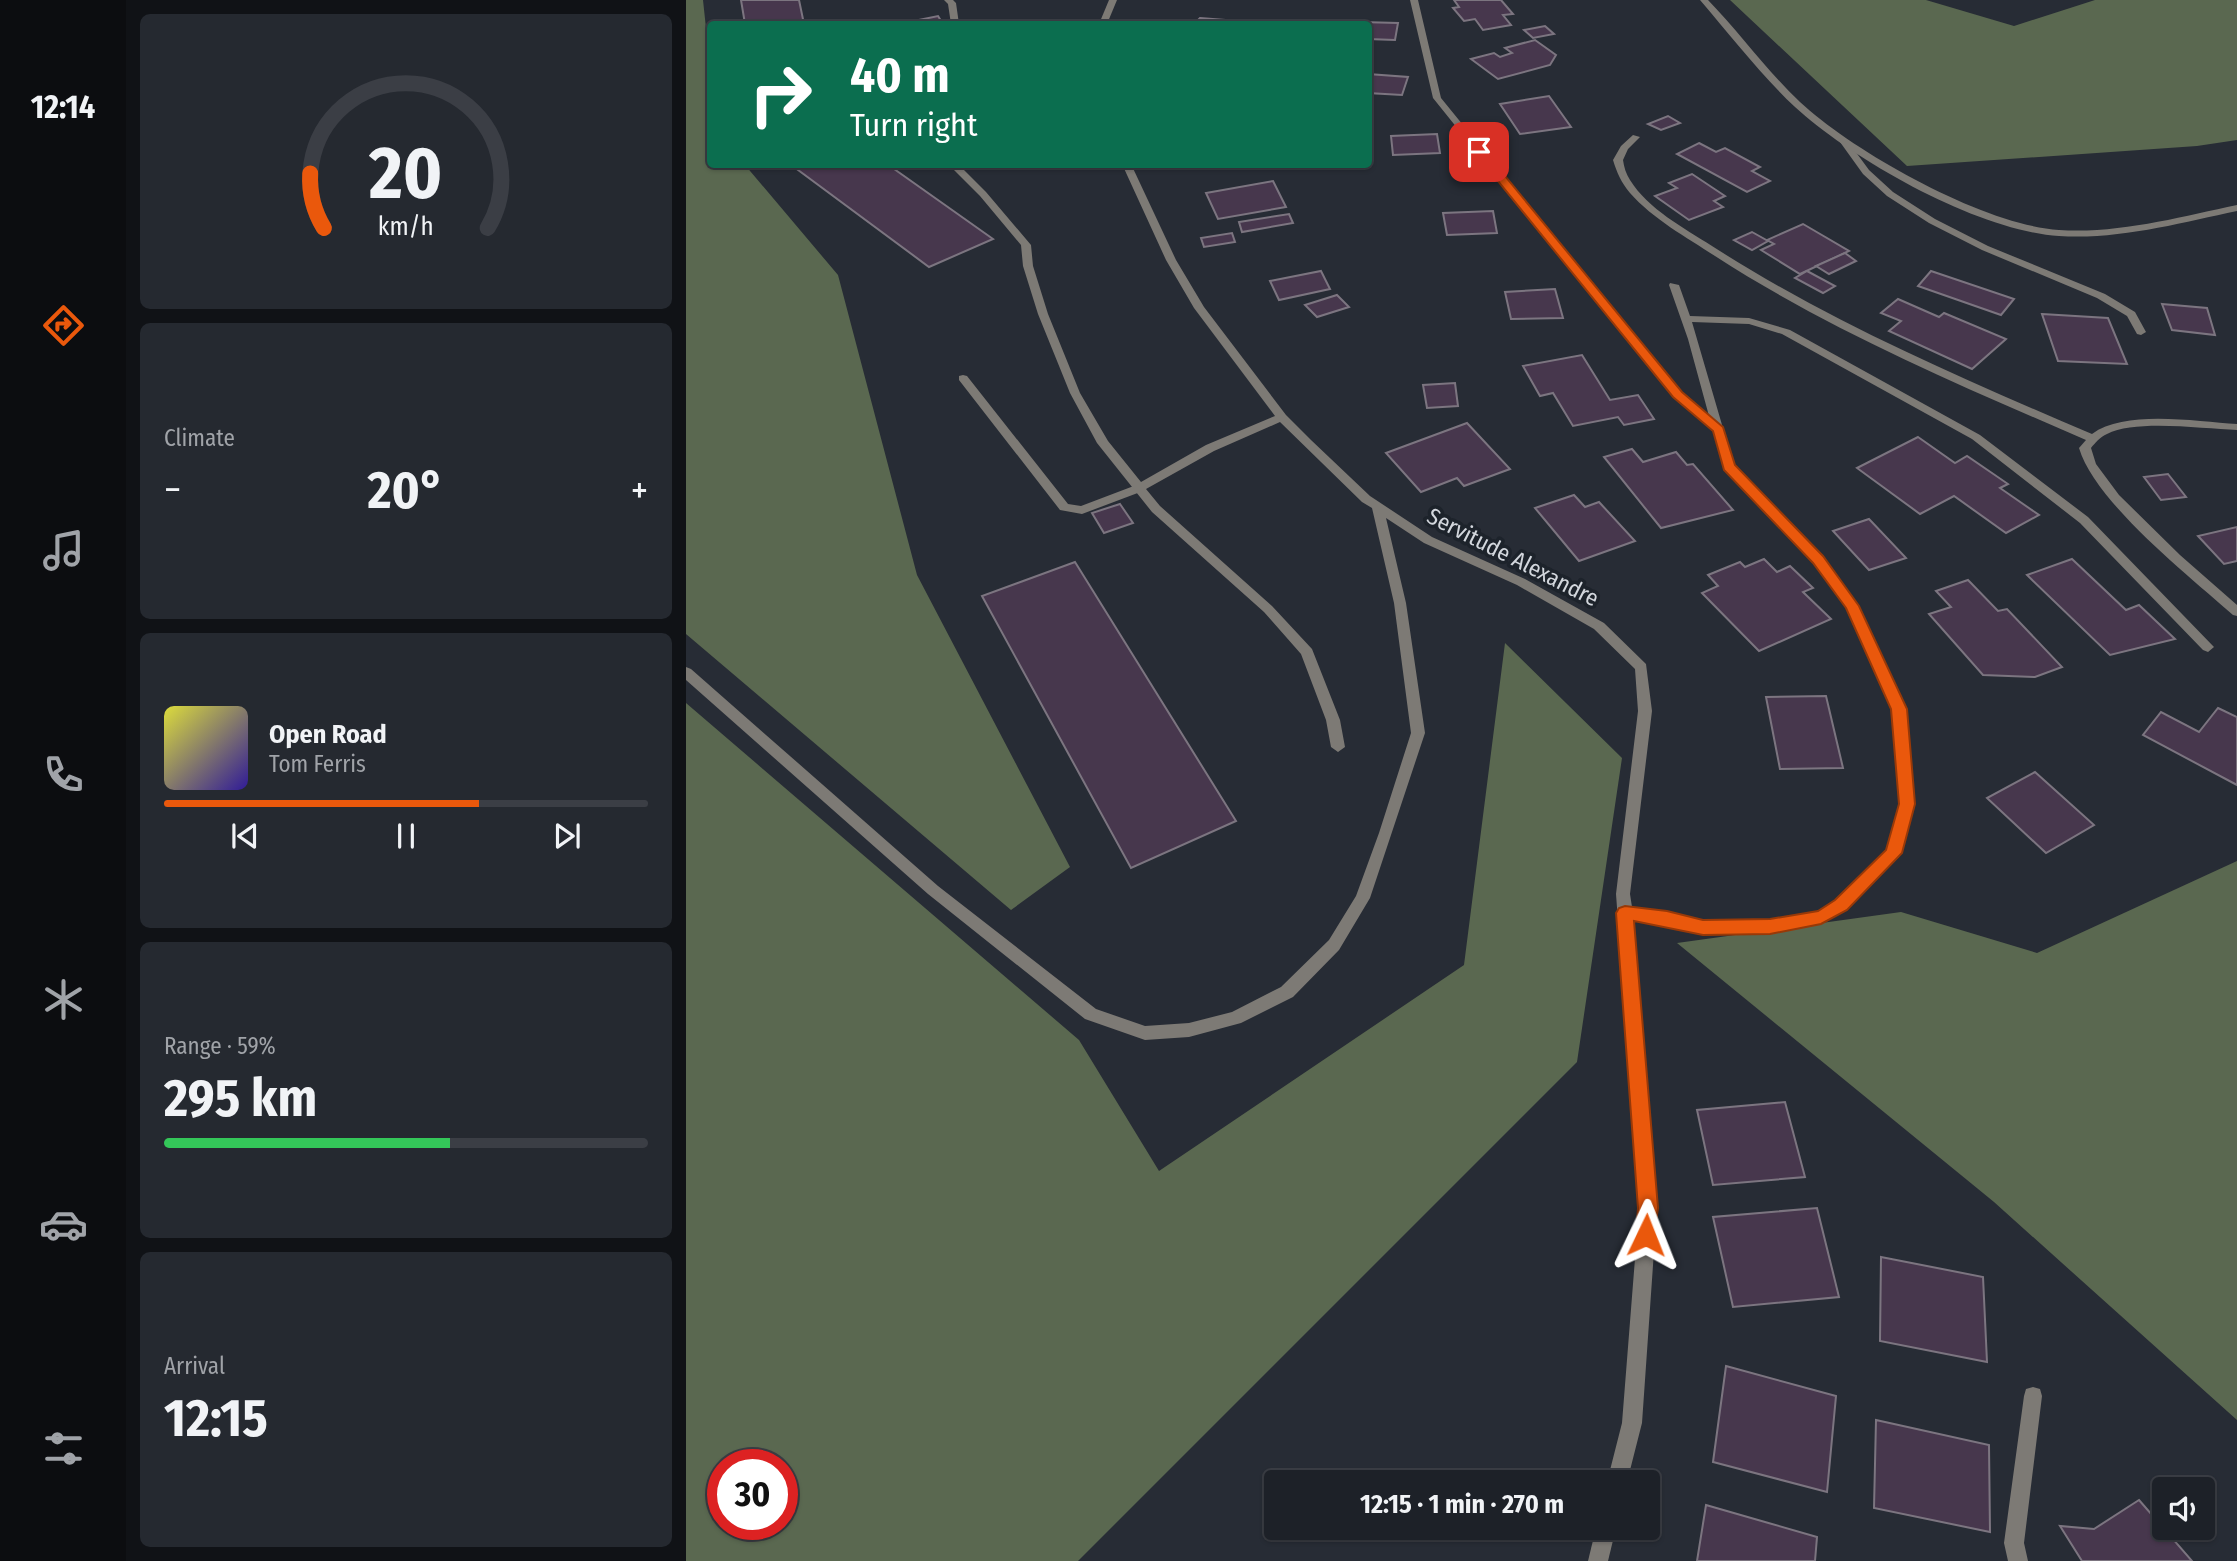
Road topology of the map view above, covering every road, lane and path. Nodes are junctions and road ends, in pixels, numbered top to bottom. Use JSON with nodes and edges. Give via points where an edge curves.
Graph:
{"nodes":[{"id":1,"x":948,"y":0,"type":"edge"},
{"id":2,"x":1113,"y":0,"type":"edge"},
{"id":3,"x":1415,"y":0,"type":"edge"},
{"id":4,"x":1704,"y":0,"type":"edge"},
{"id":5,"x":955,"y":21,"type":"edge"},
{"id":6,"x":1104,"y":21,"type":"edge"},
{"id":7,"x":1636,"y":137,"type":"dead end"},
{"id":8,"x":1844,"y":142,"type":"junction"},
{"id":9,"x":956,"y":168,"type":"edge"},
{"id":10,"x":1129,"y":168,"type":"edge"},
{"id":11,"x":2237,"y":208,"type":"edge"},
{"id":12,"x":1674,"y":285,"type":"dead end"},
{"id":13,"x":1686,"y":318,"type":"junction"},
{"id":14,"x":2141,"y":332,"type":"dead end"},
{"id":15,"x":963,"y":378,"type":"dead end"},
{"id":16,"x":1282,"y":417,"type":"junction"},
{"id":17,"x":2237,"y":427,"type":"edge"},
{"id":18,"x":1719,"y":430,"type":"junction"},
{"id":19,"x":2092,"y":438,"type":"junction"},
{"id":20,"x":1139,"y":488,"type":"junction"},
{"id":21,"x":1377,"y":505,"type":"junction"},
{"id":22,"x":2236,"y":613,"type":"edge"},
{"id":23,"x":2208,"y":647,"type":"dead end"},
{"id":24,"x":686,"y":672,"type":"edge"},
{"id":25,"x":1338,"y":747,"type":"dead end"},
{"id":26,"x":1625,"y":913,"type":"junction"},
{"id":27,"x":2032,"y":1396,"type":"dead end"},
{"id":28,"x":1620,"y":1470,"type":"edge"},
{"id":29,"x":1603,"y":1540,"type":"edge"},
{"id":30,"x":1598,"y":1561,"type":"edge"},
{"id":31,"x":2018,"y":1561,"type":"edge"}],
"edges":[{"from":1,"to":5,"type":"street"},
{"from":2,"to":6,"type":"street"},
{"from":3,"to":18,"type":"street","via":[[1437,98],[1677,395]]},
{"from":4,"to":8,"type":"street","via":[[1810,116]]},
{"from":7,"to":19,"type":"street","via":[[1618,160],[1624,180],[1659,215],[1722,257],[1800,305],[1874,342]]},
{"from":8,"to":11,"type":"street","via":[[1970,209],[2014,225],[2056,233],[2109,232]]},
{"from":8,"to":14,"type":"street","via":[[1890,194],[1932,221],[2101,296],[2131,314]]},
{"from":9,"to":20,"type":"street","via":[[1026,245],[1043,314],[1075,393],[1103,443]]},
{"from":10,"to":16,"type":"street","via":[[1199,308]]},
{"from":12,"to":13,"type":"street"},
{"from":13,"to":18,"type":"street"},
{"from":13,"to":23,"type":"street","via":[[1762,322],[1976,437],[2084,520]]},
{"from":15,"to":20,"type":"street","via":[[1064,507],[1082,510]]},
{"from":16,"to":20,"type":"street","via":[[1210,448]]},
{"from":16,"to":21,"type":"street"},
{"from":17,"to":19,"type":"street","via":[[2141,424],[2106,429]]},
{"from":18,"to":26,"type":"street","via":[[1729,467],[1818,559],[1852,606],[1899,709],[1907,804],[1894,853],[1841,905],[1821,917],[1770,927],[1703,928]]},
{"from":19,"to":22,"type":"street","via":[[2085,448],[2090,465],[2115,498]]},
{"from":20,"to":25,"type":"street","via":[[1156,509],[1268,609],[1307,652],[1323,689]]},
{"from":21,"to":24,"type":"street","via":[[1400,603],[1418,733],[1382,846],[1363,898],[1334,945],[1287,992],[1235,1018],[1189,1030],[1145,1033],[1091,1014],[933,890]]},
{"from":21,"to":26,"type":"street","name":"Servitude Alexandre","via":[[1428,540],[1521,582],[1599,626],[1642,667],[1644,711],[1623,894]]},
{"from":26,"to":28,"type":"street","via":[[1648,1208],[1632,1423]]},
{"from":27,"to":31,"type":"street","via":[[2014,1543]]},
{"from":29,"to":30,"type":"street"}]}
